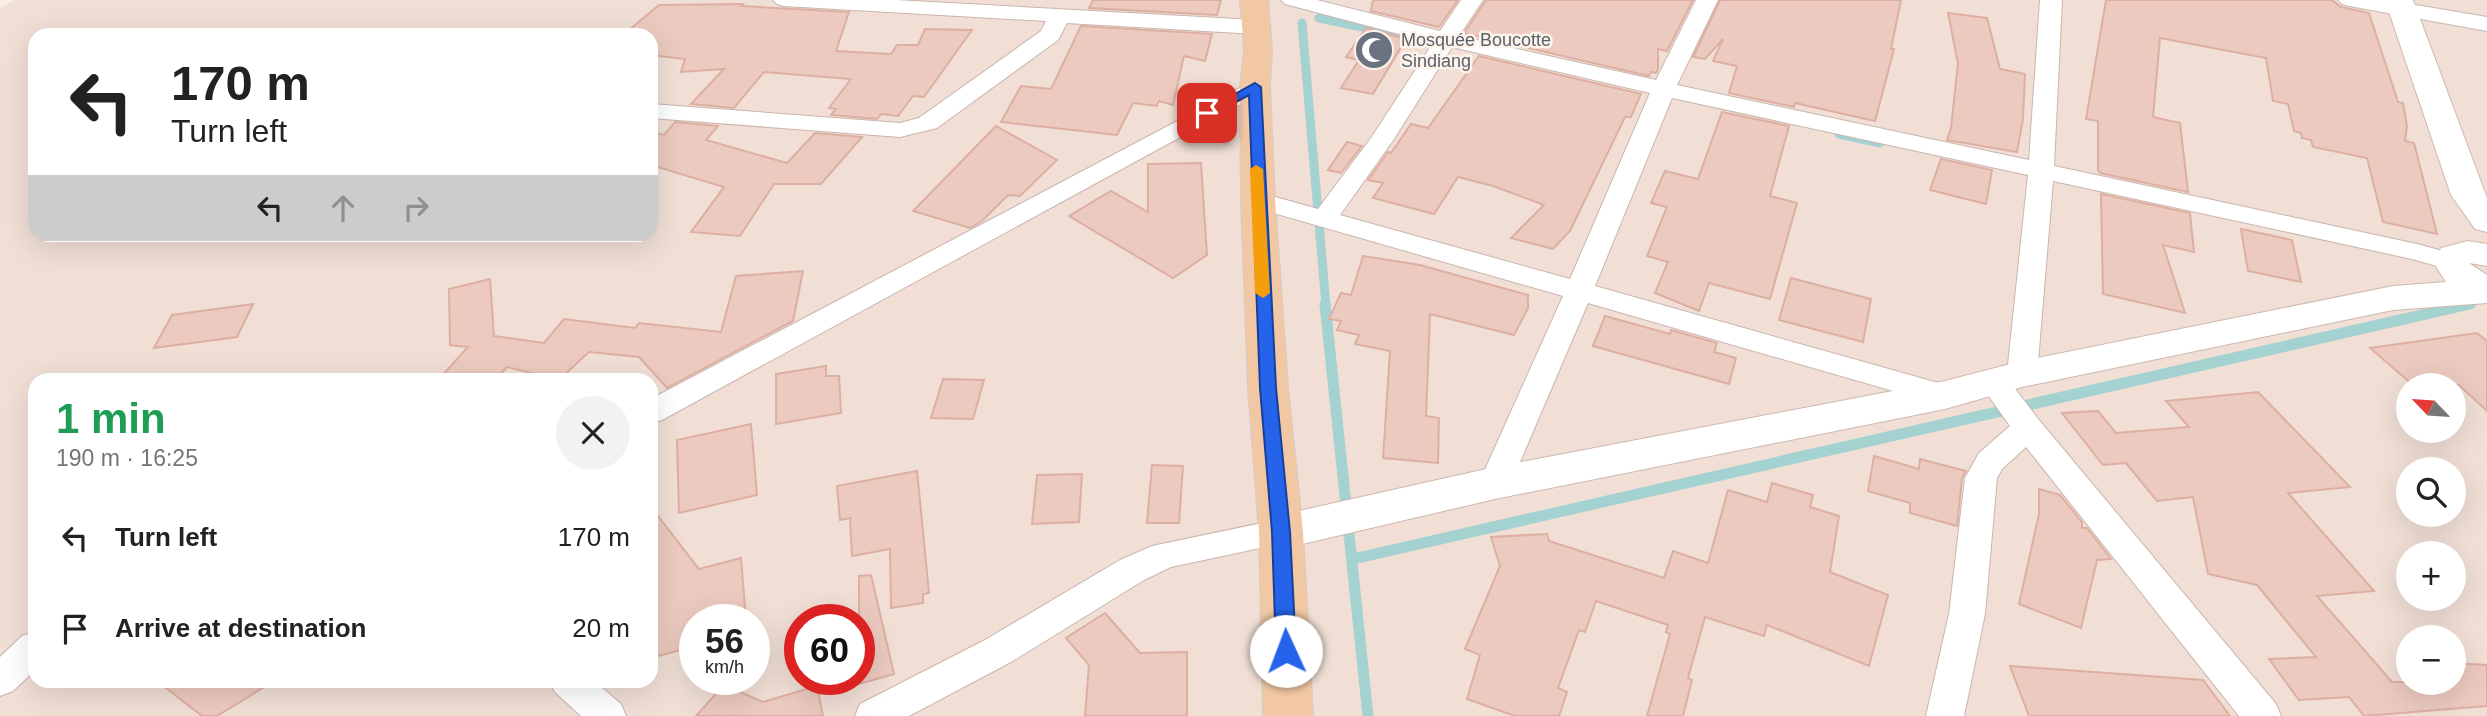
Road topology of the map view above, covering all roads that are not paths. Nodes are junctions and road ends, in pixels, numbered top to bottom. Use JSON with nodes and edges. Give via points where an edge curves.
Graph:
{"nodes":[{"id":1,"x":784,"y":0,"type":"edge"},
{"id":2,"x":1292,"y":0,"type":"edge"},
{"id":3,"x":1472,"y":0,"type":"edge"},
{"id":4,"x":1707,"y":0,"type":"edge"},
{"id":5,"x":2051,"y":0,"type":"edge"},
{"id":6,"x":2349,"y":0,"type":"edge"},
{"id":7,"x":2401,"y":5,"type":"edge"},
{"id":8,"x":1255,"y":14,"type":"edge"},
{"id":9,"x":1059,"y":17,"type":"junction"},
{"id":10,"x":2487,"y":24,"type":"edge"},
{"id":11,"x":1445,"y":40,"type":"junction"},
{"id":12,"x":1255,"y":87,"type":"junction"},
{"id":13,"x":1664,"y":88,"type":"junction"},
{"id":14,"x":658,"y":112,"type":"edge"},
{"id":15,"x":2041,"y":169,"type":"junction"},
{"id":16,"x":1258,"y":200,"type":"junction"},
{"id":17,"x":2478,"y":209,"type":"edge"},
{"id":18,"x":1323,"y":219,"type":"junction"},
{"id":19,"x":2463,"y":260,"type":"edge"},
{"id":20,"x":1580,"y":290,"type":"junction"},
{"id":21,"x":2487,"y":290,"type":"edge"},
{"id":22,"x":2413,"y":295,"type":"junction"},
{"id":23,"x":2008,"y":378,"type":"junction"},
{"id":24,"x":1945,"y":395,"type":"junction"},
{"id":25,"x":658,"y":408,"type":"edge"},
{"id":26,"x":2028,"y":428,"type":"junction"},
{"id":27,"x":1495,"y":483,"type":"junction"},
{"id":28,"x":1281,"y":532,"type":"junction"},
{"id":29,"x":28,"y":654,"type":"edge"},
{"id":30,"x":0,"y":680,"type":"edge"},
{"id":31,"x":576,"y":688,"type":"edge"},
{"id":32,"x":607,"y":716,"type":"edge"},
{"id":33,"x":874,"y":716,"type":"edge"},
{"id":34,"x":1288,"y":716,"type":"edge"},
{"id":35,"x":1945,"y":716,"type":"edge"},
{"id":36,"x":2262,"y":716,"type":"edge"}],
"edges":[{"from":1,"to":9,"type":"street"},
{"from":2,"to":11,"type":"street"},
{"from":3,"to":11,"type":"street"},
{"from":4,"to":13,"type":"street"},
{"from":5,"to":15,"type":"street"},
{"from":6,"to":7,"type":"street"},
{"from":7,"to":10,"type":"street"},
{"from":7,"to":17,"type":"street"},
{"from":8,"to":9,"type":"street"},
{"from":8,"to":12,"type":"main road"},
{"from":9,"to":14,"type":"street","via":[[1050,35],[928,123],[900,130]]},
{"from":11,"to":13,"type":"street"},
{"from":11,"to":18,"type":"street","via":[[1349,189]]},
{"from":12,"to":16,"type":"main road"},
{"from":12,"to":25,"type":"street"},
{"from":13,"to":15,"type":"street"},
{"from":13,"to":20,"type":"street"},
{"from":15,"to":19,"type":"street"},
{"from":15,"to":23,"type":"street"},
{"from":16,"to":18,"type":"street"},
{"from":16,"to":28,"type":"main road"},
{"from":17,"to":19,"type":"street","via":[[2470,219]]},
{"from":18,"to":20,"type":"street"},
{"from":19,"to":21,"type":"street","via":[[2465,279]]},
{"from":19,"to":22,"type":"street"},
{"from":20,"to":24,"type":"street"},
{"from":20,"to":27,"type":"street"},
{"from":21,"to":22,"type":"street"},
{"from":22,"to":23,"type":"street"},
{"from":23,"to":24,"type":"street"},
{"from":23,"to":26,"type":"street"},
{"from":24,"to":27,"type":"street"},
{"from":26,"to":35,"type":"street","via":[[1990,461],[1981,478],[1967,614]]},
{"from":26,"to":36,"type":"street"},
{"from":27,"to":28,"type":"street"},
{"from":28,"to":33,"type":"street","via":[[1164,555]]},
{"from":28,"to":34,"type":"main road"},
{"from":29,"to":30,"type":"street"},
{"from":31,"to":32,"type":"street"}]}
